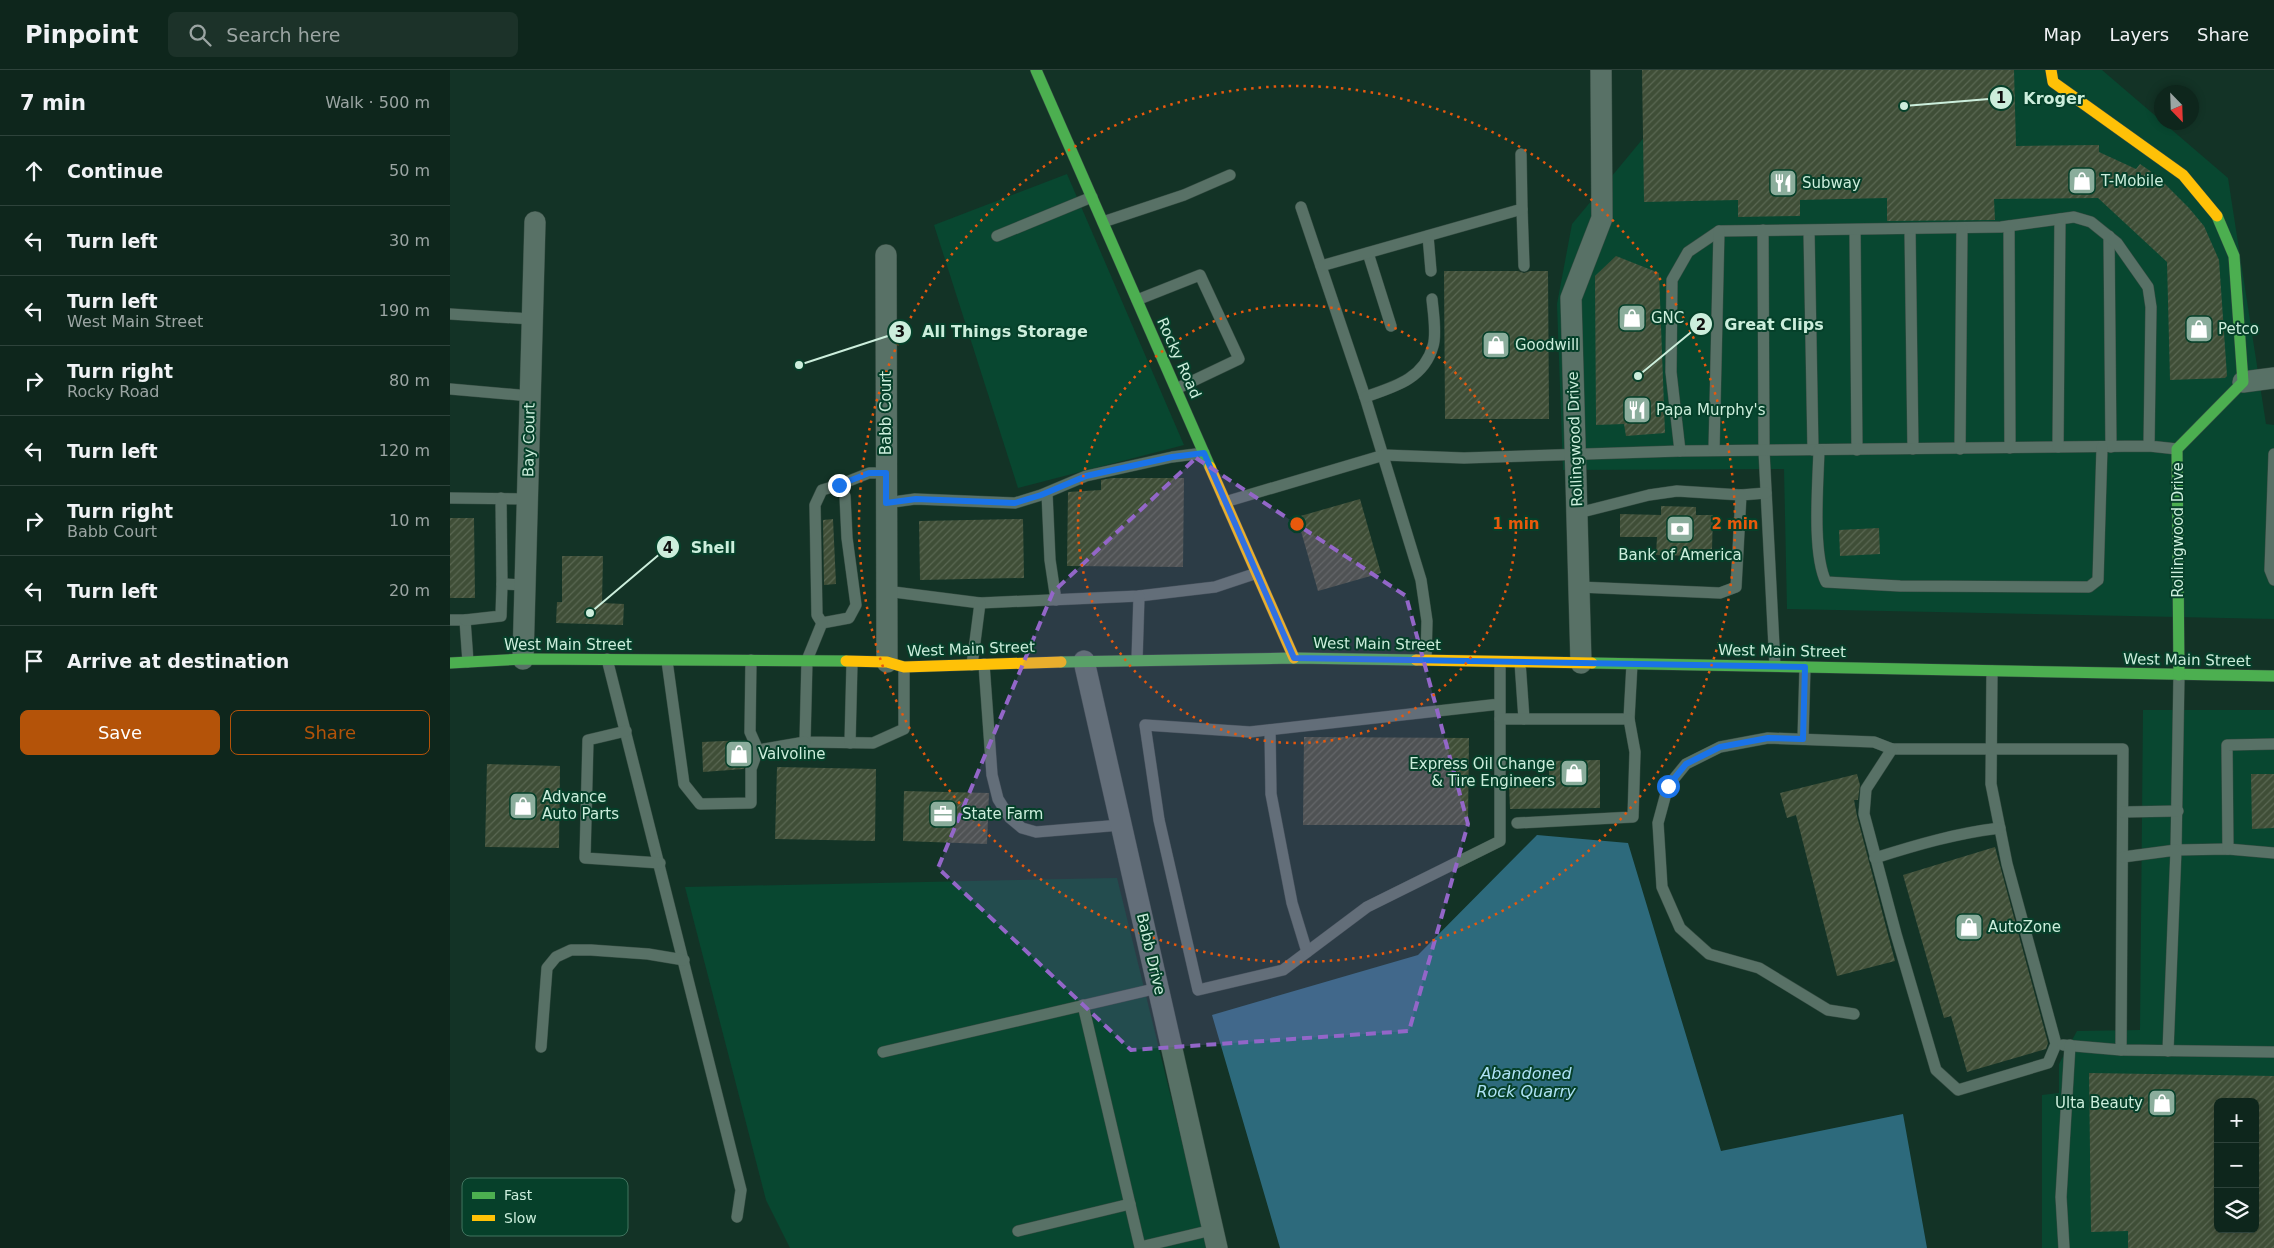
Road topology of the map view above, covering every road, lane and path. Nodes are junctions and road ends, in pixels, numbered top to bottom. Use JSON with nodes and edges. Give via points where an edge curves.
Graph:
{"nodes":[{"id":1,"x":1036,"y":70,"type":"edge"},
{"id":2,"x":1601,"y":70,"type":"edge"},
{"id":3,"x":2051,"y":70,"type":"edge"},
{"id":4,"x":1521,"y":154,"type":"dead end"},
{"id":5,"x":1230,"y":175,"type":"dead end"},
{"id":6,"x":1092,"y":197,"type":"junction"},
{"id":7,"x":1301,"y":207,"type":"dead end"},
{"id":8,"x":1522,"y":209,"type":"junction"},
{"id":9,"x":2060,"y":219,"type":"junction"},
{"id":10,"x":535,"y":222,"type":"dead end"},
{"id":11,"x":1103,"y":222,"type":"junction"},
{"id":12,"x":2009,"y":226,"type":"junction"},
{"id":13,"x":1962,"y":228,"type":"junction"},
{"id":14,"x":1910,"y":229,"type":"junction"},
{"id":15,"x":1763,"y":230,"type":"junction"},
{"id":16,"x":1855,"y":230,"type":"junction"},
{"id":17,"x":1719,"y":231,"type":"junction"},
{"id":18,"x":1809,"y":231,"type":"junction"},
{"id":19,"x":997,"y":236,"type":"dead end"},
{"id":20,"x":1428,"y":236,"type":"junction"},
{"id":21,"x":2109,"y":236,"type":"junction"},
{"id":22,"x":1368,"y":253,"type":"junction"},
{"id":23,"x":886,"y":255,"type":"dead end"},
{"id":24,"x":1321,"y":266,"type":"junction"},
{"id":25,"x":1524,"y":266,"type":"dead end"},
{"id":26,"x":1431,"y":271,"type":"dead end"},
{"id":27,"x":1432,"y":299,"type":"dead end"},
{"id":28,"x":1137,"y":300,"type":"junction"},
{"id":29,"x":450,"y":314,"type":"edge"},
{"id":30,"x":532,"y":319,"type":"junction"},
{"id":31,"x":1391,"y":326,"type":"dead end"},
{"id":32,"x":2274,"y":378,"type":"edge"},
{"id":33,"x":2243,"y":382,"type":"junction"},
{"id":34,"x":450,"y":389,"type":"edge"},
{"id":35,"x":1176,"y":389,"type":"junction"},
{"id":36,"x":530,"y":396,"type":"junction"},
{"id":37,"x":1365,"y":396,"type":"junction"},
{"id":38,"x":2149,"y":446,"type":"junction"},
{"id":39,"x":2058,"y":447,"type":"junction"},
{"id":40,"x":2107,"y":447,"type":"junction"},
{"id":41,"x":1960,"y":448,"type":"junction"},
{"id":42,"x":2010,"y":448,"type":"junction"},
{"id":43,"x":1913,"y":449,"type":"junction"},
{"id":44,"x":2177,"y":449,"type":"junction"},
{"id":45,"x":1714,"y":450,"type":"junction"},
{"id":46,"x":1816,"y":450,"type":"junction"},
{"id":47,"x":1857,"y":450,"type":"junction"},
{"id":48,"x":1764,"y":451,"type":"junction"},
{"id":49,"x":1680,"y":452,"type":"junction"},
{"id":50,"x":1204,"y":453,"type":"junction"},
{"id":51,"x":1576,"y":454,"type":"junction"},
{"id":52,"x":2274,"y":454,"type":"edge"},
{"id":53,"x":1384,"y":455,"type":"junction"},
{"id":54,"x":886,"y":473,"type":"junction"},
{"id":55,"x":839,"y":485,"type":"junction"},
{"id":56,"x":1047,"y":493,"type":"junction"},
{"id":57,"x":1766,"y":493,"type":"junction"},
{"id":58,"x":1741,"y":495,"type":"junction"},
{"id":59,"x":450,"y":498,"type":"edge"},
{"id":60,"x":501,"y":498,"type":"junction"},
{"id":61,"x":528,"y":498,"type":"junction"},
{"id":62,"x":1226,"y":502,"type":"junction"},
{"id":63,"x":886,"y":503,"type":"junction"},
{"id":64,"x":1578,"y":514,"type":"junction"},
{"id":65,"x":1257,"y":573,"type":"junction"},
{"id":66,"x":2274,"y":580,"type":"edge"},
{"id":67,"x":502,"y":584,"type":"junction"},
{"id":68,"x":526,"y":585,"type":"junction"},
{"id":69,"x":1579,"y":587,"type":"junction"},
{"id":70,"x":886,"y":591,"type":"junction"},
{"id":71,"x":1139,"y":596,"type":"junction"},
{"id":72,"x":1056,"y":600,"type":"junction"},
{"id":73,"x":980,"y":603,"type":"junction"},
{"id":74,"x":450,"y":620,"type":"edge"},
{"id":75,"x":465,"y":620,"type":"junction"},
{"id":76,"x":822,"y":623,"type":"junction"},
{"id":77,"x":1294,"y":658,"type":"junction"},
{"id":78,"x":523,"y":659,"type":"junction"},
{"id":79,"x":607,"y":659,"type":"junction"},
{"id":80,"x":667,"y":660,"type":"junction"},
{"id":81,"x":751,"y":660,"type":"junction"},
{"id":82,"x":807,"y":660,"type":"junction"},
{"id":83,"x":1137,"y":660,"type":"junction"},
{"id":84,"x":1426,"y":660,"type":"junction"},
{"id":85,"x":1084,"y":661,"type":"junction"},
{"id":86,"x":468,"y":662,"type":"junction"},
{"id":87,"x":1500,"y":662,"type":"junction"},
{"id":88,"x":1520,"y":662,"type":"junction"},
{"id":89,"x":450,"y":663,"type":"edge"},
{"id":90,"x":852,"y":663,"type":"junction"},
{"id":91,"x":1581,"y":663,"type":"junction"},
{"id":92,"x":978,"y":664,"type":"junction"},
{"id":93,"x":1632,"y":664,"type":"junction"},
{"id":94,"x":895,"y":665,"type":"junction"},
{"id":95,"x":1775,"y":666,"type":"junction"},
{"id":96,"x":1805,"y":667,"type":"junction"},
{"id":97,"x":1992,"y":671,"type":"junction"},
{"id":98,"x":2179,"y":676,"type":"junction"},
{"id":99,"x":2274,"y":676,"type":"edge"},
{"id":100,"x":1500,"y":704,"type":"junction"},
{"id":101,"x":1524,"y":718,"type":"junction"},
{"id":102,"x":1500,"y":719,"type":"junction"},
{"id":103,"x":1629,"y":719,"type":"junction"},
{"id":104,"x":1270,"y":730,"type":"junction"},
{"id":105,"x":626,"y":731,"type":"junction"},
{"id":106,"x":1803,"y":739,"type":"junction"},
{"id":107,"x":805,"y":742,"type":"junction"},
{"id":108,"x":850,"y":743,"type":"junction"},
{"id":109,"x":2274,"y":744,"type":"edge"},
{"id":110,"x":1892,"y":749,"type":"junction"},
{"id":111,"x":1991,"y":749,"type":"junction"},
{"id":112,"x":758,"y":750,"type":"junction"},
{"id":113,"x":2178,"y":811,"type":"junction"},
{"id":114,"x":2123,"y":812,"type":"junction"},
{"id":115,"x":1517,"y":823,"type":"dead end"},
{"id":116,"x":1121,"y":825,"type":"junction"},
{"id":117,"x":2000,"y":828,"type":"junction"},
{"id":118,"x":2228,"y":849,"type":"junction"},
{"id":119,"x":2176,"y":850,"type":"junction"},
{"id":120,"x":2274,"y":853,"type":"edge"},
{"id":121,"x":2123,"y":857,"type":"junction"},
{"id":122,"x":1875,"y":858,"type":"junction"},
{"id":123,"x":660,"y":863,"type":"junction"},
{"id":124,"x":1307,"y":952,"type":"junction"},
{"id":125,"x":684,"y":960,"type":"junction"},
{"id":126,"x":1158,"y":988,"type":"junction"},
{"id":127,"x":1083,"y":1005,"type":"junction"},
{"id":128,"x":1854,"y":1014,"type":"dead end"},
{"id":129,"x":2056,"y":1044,"type":"junction"},
{"id":130,"x":2070,"y":1045,"type":"junction"},
{"id":131,"x":541,"y":1047,"type":"dead end"},
{"id":132,"x":2121,"y":1050,"type":"junction"},
{"id":133,"x":2168,"y":1051,"type":"junction"},
{"id":134,"x":883,"y":1052,"type":"dead end"},
{"id":135,"x":2274,"y":1052,"type":"edge"},
{"id":136,"x":1130,"y":1204,"type":"junction"},
{"id":137,"x":738,"y":1217,"type":"dead end"},
{"id":138,"x":1018,"y":1230,"type":"dead end"},
{"id":139,"x":1214,"y":1239,"type":"edge"},
{"id":140,"x":2064,"y":1248,"type":"edge"}],
"edges":[{"from":1,"to":6,"type":"main road","name":"Rocky Road"},
{"from":2,"to":51,"type":"street","name":"Rollingwood Drive","via":[[1602,218],[1571,298]]},
{"from":3,"to":33,"type":"main road","via":[[2053,82],[2183,175],[2218,218],[2234,256]]},
{"from":4,"to":8,"type":"lane"},
{"from":5,"to":11,"type":"lane","via":[[1184,195]]},
{"from":6,"to":11,"type":"main road","name":"Rocky Road"},
{"from":6,"to":19,"type":"lane"},
{"from":7,"to":24,"type":"lane"},
{"from":8,"to":20,"type":"lane"},
{"from":8,"to":25,"type":"lane"},
{"from":9,"to":12,"type":"lane"},
{"from":9,"to":21,"type":"lane","via":[[2074,217],[2091,222]]},
{"from":9,"to":39,"type":"lane"},
{"from":10,"to":30,"type":"street","name":"Bay Court"},
{"from":11,"to":28,"type":"main road","name":"Rocky Road"},
{"from":12,"to":13,"type":"lane"},
{"from":12,"to":42,"type":"lane"},
{"from":13,"to":14,"type":"lane"},
{"from":13,"to":41,"type":"lane"},
{"from":14,"to":16,"type":"lane"},
{"from":14,"to":43,"type":"lane"},
{"from":15,"to":17,"type":"lane"},
{"from":15,"to":18,"type":"lane"},
{"from":15,"to":48,"type":"lane"},
{"from":16,"to":18,"type":"lane"},
{"from":16,"to":47,"type":"lane"},
{"from":17,"to":45,"type":"lane"},
{"from":17,"to":49,"type":"lane","via":[[1688,252],[1672,280],[1671,372]]},
{"from":18,"to":46,"type":"lane"},
{"from":20,"to":22,"type":"lane"},
{"from":20,"to":26,"type":"lane"},
{"from":21,"to":38,"type":"lane","via":[[2148,287],[2151,307]]},
{"from":21,"to":40,"type":"lane"},
{"from":22,"to":24,"type":"lane"},
{"from":22,"to":31,"type":"lane"},
{"from":23,"to":54,"type":"street","name":"Babb Court"},
{"from":24,"to":37,"type":"lane"},
{"from":27,"to":37,"type":"lane","via":[[1434,345],[1421,371],[1396,386]]},
{"from":28,"to":35,"type":"main road","name":"Rocky Road"},
{"from":28,"to":35,"type":"lane","via":[[1200,275],[1239,359]]},
{"from":29,"to":30,"type":"lane"},
{"from":30,"to":36,"type":"street","name":"Bay Court"},
{"from":32,"to":33,"type":"street"},
{"from":33,"to":44,"type":"main road","name":"Rollingwood Drive"},
{"from":34,"to":36,"type":"lane"},
{"from":35,"to":50,"type":"main road","name":"Rocky Road"},
{"from":36,"to":61,"type":"street","name":"Bay Court"},
{"from":37,"to":53,"type":"lane"},
{"from":38,"to":40,"type":"lane"},
{"from":38,"to":44,"type":"lane"},
{"from":39,"to":40,"type":"lane"},
{"from":39,"to":42,"type":"lane"},
{"from":40,"to":46,"type":"lane","via":[[2098,580],[2089,587],[1900,586],[1826,582],[1818,553]]},
{"from":41,"to":42,"type":"lane"},
{"from":41,"to":43,"type":"lane"},
{"from":43,"to":47,"type":"lane"},
{"from":44,"to":98,"type":"main road","name":"Rollingwood Drive"},
{"from":45,"to":48,"type":"lane"},
{"from":45,"to":49,"type":"lane"},
{"from":46,"to":47,"type":"lane"},
{"from":46,"to":48,"type":"lane"},
{"from":48,"to":57,"type":"lane"},
{"from":49,"to":51,"type":"lane"},
{"from":50,"to":56,"type":"lane","via":[[1086,476]]},
{"from":50,"to":62,"type":"main road","name":"Rocky Road"},
{"from":51,"to":53,"type":"lane","via":[[1464,458]]},
{"from":51,"to":64,"type":"street","name":"Rollingwood Drive"},
{"from":52,"to":66,"type":"lane","via":[[2270,570]]},
{"from":53,"to":62,"type":"lane"},
{"from":53,"to":84,"type":"lane","via":[[1421,580],[1427,621]]},
{"from":54,"to":55,"type":"lane","via":[[869,473]]},
{"from":54,"to":63,"type":"street","name":"Babb Court"},
{"from":55,"to":76,"type":"lane","via":[[822,490],[815,505],[817,615]]},
{"from":55,"to":76,"type":"lane","via":[[845,496],[856,605],[849,618]]},
{"from":56,"to":63,"type":"lane","via":[[1015,503],[916,499]]},
{"from":56,"to":72,"type":"lane","via":[[1050,560]]},
{"from":57,"to":58,"type":"lane"},
{"from":57,"to":95,"type":"lane"},
{"from":58,"to":64,"type":"lane","via":[[1677,491]]},
{"from":58,"to":69,"type":"lane","via":[[1736,587],[1720,593]]},
{"from":59,"to":60,"type":"lane"},
{"from":60,"to":61,"type":"lane"},
{"from":60,"to":67,"type":"lane"},
{"from":61,"to":68,"type":"street","name":"Bay Court"},
{"from":62,"to":65,"type":"main road","name":"Rocky Road"},
{"from":63,"to":70,"type":"street","name":"Babb Court"},
{"from":64,"to":69,"type":"street","name":"Rollingwood Drive"},
{"from":65,"to":71,"type":"lane","via":[[1215,587]]},
{"from":65,"to":77,"type":"main road","name":"Rocky Road"},
{"from":67,"to":68,"type":"lane"},
{"from":67,"to":75,"type":"lane","via":[[501,616]]},
{"from":68,"to":78,"type":"street","name":"Bay Court"},
{"from":69,"to":91,"type":"street","name":"Rollingwood Drive"},
{"from":70,"to":73,"type":"lane"},
{"from":70,"to":94,"type":"street","name":"Babb Court"},
{"from":71,"to":72,"type":"lane"},
{"from":71,"to":83,"type":"lane"},
{"from":72,"to":73,"type":"lane"},
{"from":73,"to":92,"type":"lane"},
{"from":74,"to":75,"type":"lane"},
{"from":75,"to":86,"type":"lane"},
{"from":76,"to":82,"type":"lane"},
{"from":77,"to":83,"type":"main road","name":"West Main Street"},
{"from":77,"to":84,"type":"main road","name":"West Main Street"},
{"from":78,"to":79,"type":"main road","name":"West Main Street"},
{"from":78,"to":86,"type":"main road","name":"West Main Street"},
{"from":79,"to":80,"type":"main road","name":"West Main Street"},
{"from":79,"to":105,"type":"lane"},
{"from":80,"to":81,"type":"main road","name":"West Main Street"},
{"from":80,"to":112,"type":"lane","via":[[684,784],[700,804],[751,803],[751,769]]},
{"from":81,"to":82,"type":"main road","name":"West Main Street"},
{"from":81,"to":112,"type":"lane","via":[[750,732]]},
{"from":82,"to":90,"type":"main road","name":"West Main Street"},
{"from":82,"to":107,"type":"lane"},
{"from":83,"to":85,"type":"main road","name":"West Main Street"},
{"from":84,"to":87,"type":"main road","name":"West Main Street"},
{"from":85,"to":92,"type":"main road","name":"West Main Street"},
{"from":85,"to":116,"type":"street","name":"Babb Drive"},
{"from":86,"to":89,"type":"main road","name":"West Main Street"},
{"from":87,"to":88,"type":"main road","name":"West Main Street"},
{"from":87,"to":100,"type":"lane"},
{"from":88,"to":91,"type":"main road","name":"West Main Street"},
{"from":88,"to":101,"type":"lane"},
{"from":90,"to":94,"type":"main road","name":"West Main Street"},
{"from":90,"to":108,"type":"lane"},
{"from":91,"to":93,"type":"main road","name":"West Main Street"},
{"from":92,"to":94,"type":"main road","name":"West Main Street"},
{"from":92,"to":116,"type":"lane","via":[[992,775],[998,799],[1010,818],[1022,828],[1036,832]]},
{"from":93,"to":95,"type":"main road","name":"West Main Street"},
{"from":93,"to":103,"type":"lane"},
{"from":94,"to":108,"type":"lane","via":[[904,729],[873,742]]},
{"from":95,"to":96,"type":"main road","name":"West Main Street"},
{"from":96,"to":97,"type":"main road","name":"West Main Street"},
{"from":96,"to":106,"type":"lane"},
{"from":97,"to":98,"type":"main road","name":"West Main Street"},
{"from":97,"to":111,"type":"lane"},
{"from":98,"to":99,"type":"main road","name":"West Main Street"},
{"from":98,"to":113,"type":"lane"},
{"from":100,"to":102,"type":"lane"},
{"from":100,"to":104,"type":"lane"},
{"from":101,"to":102,"type":"lane"},
{"from":101,"to":103,"type":"lane"},
{"from":102,"to":124,"type":"lane","via":[[1500,842],[1367,907]]},
{"from":103,"to":115,"type":"lane","via":[[1636,752],[1633,817]]},
{"from":104,"to":124,"type":"lane","via":[[1272,794],[1292,903]]},
{"from":104,"to":124,"type":"lane","via":[[1250,732],[1146,725],[1159,820],[1198,990],[1283,970]]},
{"from":105,"to":123,"type":"lane"},
{"from":105,"to":123,"type":"lane","via":[[588,740],[585,858]]},
{"from":106,"to":110,"type":"lane","via":[[1874,742]]},
{"from":106,"to":128,"type":"lane","via":[[1768,738],[1720,747],[1686,764],[1668,786],[1658,823],[1662,887],[1680,928],[1709,954],[1759,968],[1828,1010]]},
{"from":107,"to":108,"type":"lane"},
{"from":107,"to":112,"type":"lane"},
{"from":109,"to":118,"type":"lane","via":[[2227,745]]},
{"from":110,"to":111,"type":"lane"},
{"from":110,"to":122,"type":"lane","via":[[1866,789],[1864,814]]},
{"from":111,"to":114,"type":"lane","via":[[2123,749]]},
{"from":111,"to":117,"type":"lane","via":[[1991,784]]},
{"from":113,"to":114,"type":"lane"},
{"from":113,"to":119,"type":"lane"},
{"from":114,"to":121,"type":"lane"},
{"from":116,"to":126,"type":"street","name":"Babb Drive"},
{"from":117,"to":122,"type":"lane","via":[[1924,842]]},
{"from":117,"to":129,"type":"lane"},
{"from":118,"to":119,"type":"lane"},
{"from":118,"to":120,"type":"lane"},
{"from":119,"to":121,"type":"lane"},
{"from":119,"to":133,"type":"lane"},
{"from":121,"to":132,"type":"lane"},
{"from":122,"to":129,"type":"lane","via":[[1936,1070],[1958,1090],[2048,1063]]},
{"from":123,"to":125,"type":"lane"},
{"from":125,"to":131,"type":"lane","via":[[591,950],[571,950],[556,957],[547,968]]},
{"from":125,"to":137,"type":"lane","via":[[740,1190]]},
{"from":126,"to":127,"type":"lane"},
{"from":126,"to":139,"type":"street","name":"Babb Drive"},
{"from":127,"to":134,"type":"lane"},
{"from":127,"to":136,"type":"lane"},
{"from":129,"to":130,"type":"lane"},
{"from":130,"to":132,"type":"lane"},
{"from":130,"to":140,"type":"lane","via":[[2061,1197]]},
{"from":132,"to":133,"type":"lane"},
{"from":133,"to":135,"type":"lane"},
{"from":136,"to":138,"type":"lane"},
{"from":136,"to":139,"type":"lane","via":[[1140,1247]]}]}
